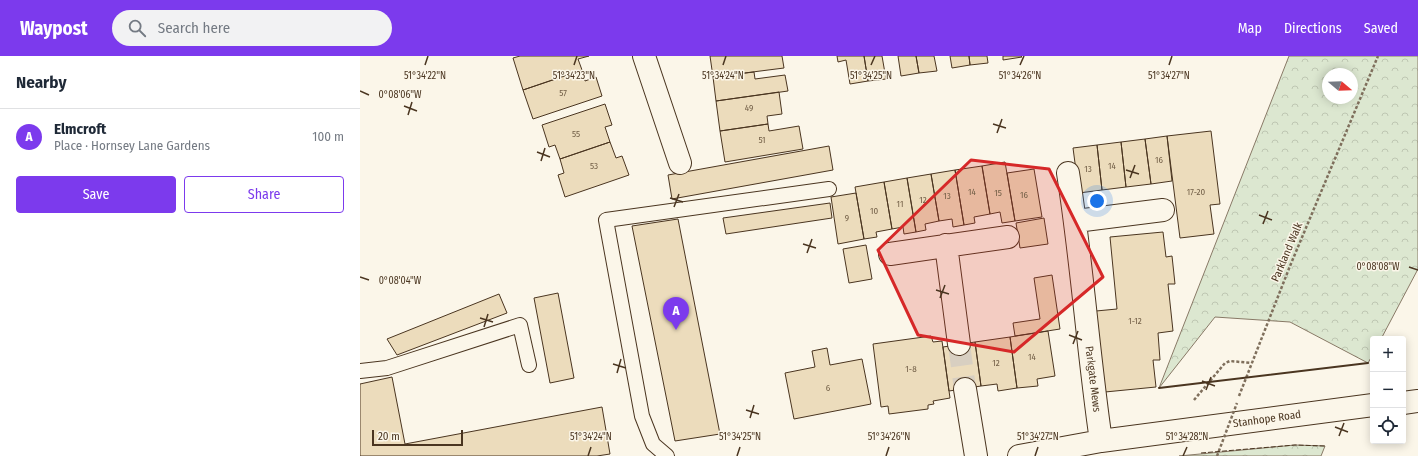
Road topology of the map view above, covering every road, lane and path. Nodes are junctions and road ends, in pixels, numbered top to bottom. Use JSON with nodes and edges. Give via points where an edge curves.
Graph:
{"nodes":[{"id":1,"x":644,"y":56,"type":"edge"},
{"id":2,"x":1378,"y":56,"type":"edge"},
{"id":3,"x":680,"y":163,"type":"dead end"},
{"id":4,"x":1068,"y":173,"type":"dead end"},
{"id":5,"x":829,"y":189,"type":"dead end"},
{"id":6,"x":1163,"y":210,"type":"dead end"},
{"id":7,"x":1076,"y":221,"type":"junction"},
{"id":8,"x":1008,"y":237,"type":"dead end"},
{"id":9,"x":946,"y":245,"type":"junction"},
{"id":10,"x":890,"y":254,"type":"dead end"},
{"id":11,"x":959,"y":344,"type":"tunnel mouth"},
{"id":12,"x":1251,"y":363,"type":"junction"},
{"id":13,"x":529,"y":365,"type":"dead end"},
{"id":14,"x":360,"y":371,"type":"edge"},
{"id":15,"x":965,"y":389,"type":"tunnel mouth"},
{"id":16,"x":1200,"y":393,"type":"dead end"},
{"id":17,"x":1418,"y":401,"type":"edge"},
{"id":18,"x":1406,"y":402,"type":"edge"},
{"id":19,"x":1370,"y":405,"type":"edge"},
{"id":20,"x":1101,"y":441,"type":"junction"},
{"id":21,"x":667,"y":456,"type":"edge"},
{"id":22,"x":976,"y":456,"type":"edge"},
{"id":23,"x":1019,"y":456,"type":"edge"},
{"id":24,"x":1217,"y":456,"type":"edge"}],
"edges":[{"from":1,"to":3,"type":"street"},
{"from":2,"to":12,"type":"path","name":"Parkland Walk"},
{"from":4,"to":7,"type":"street","name":"Parkgate Mews"},
{"from":5,"to":21,"type":"lane","via":[[606,220],[642,416],[653,444]]},
{"from":6,"to":7,"type":"street"},
{"from":7,"to":20,"type":"street","name":"Parkgate Mews"},
{"from":8,"to":9,"type":"street"},
{"from":9,"to":10,"type":"street"},
{"from":9,"to":11,"type":"street"},
{"from":12,"to":16,"type":"path","via":[[1225,363]]},
{"from":12,"to":24,"type":"path","name":"Parkland Walk","bridge":true},
{"from":13,"to":14,"type":"lane","via":[[520,326],[387,368]]},
{"from":15,"to":22,"type":"street"},
{"from":17,"to":18,"type":"street"},
{"from":19,"to":20,"type":"street","name":"Stanhope Road"},
{"from":20,"to":23,"type":"street","name":"Stanhope Road"}]}
